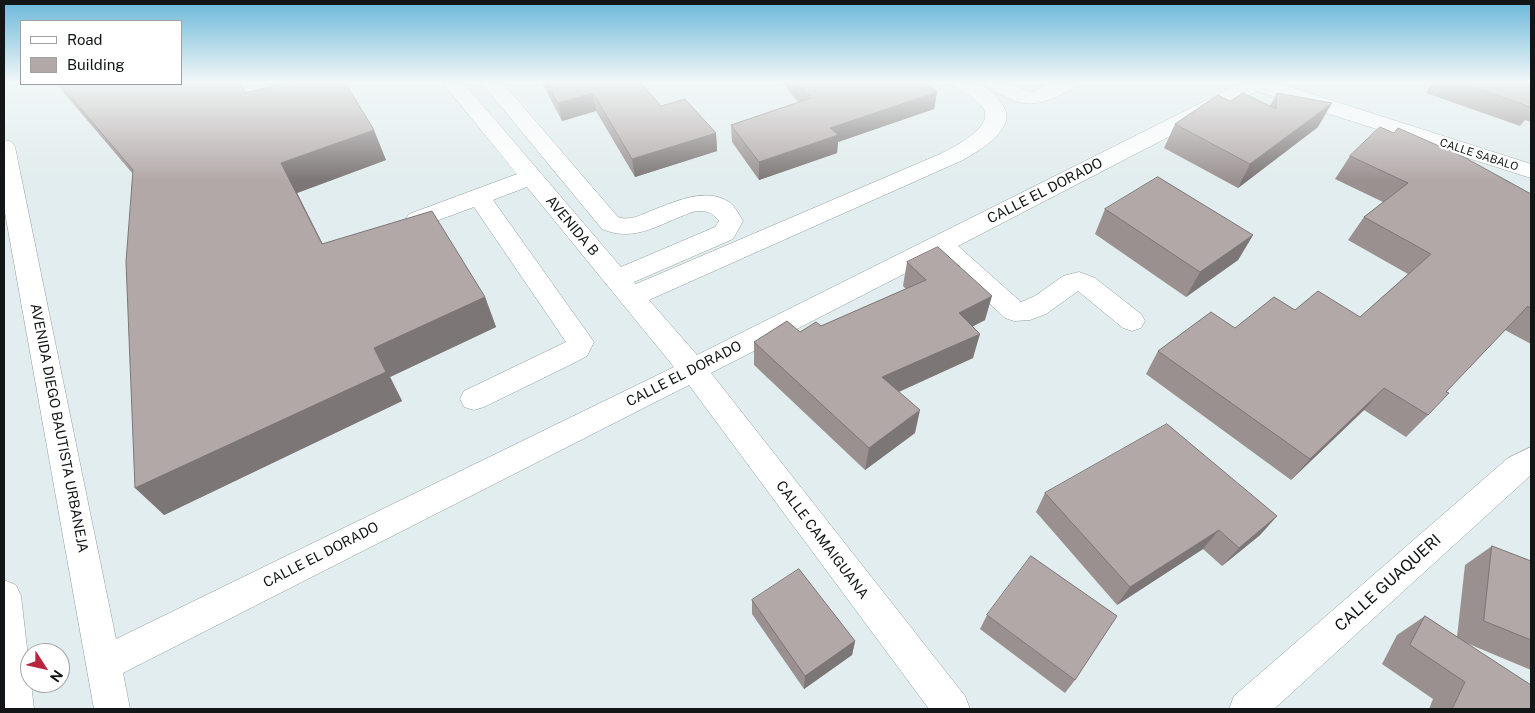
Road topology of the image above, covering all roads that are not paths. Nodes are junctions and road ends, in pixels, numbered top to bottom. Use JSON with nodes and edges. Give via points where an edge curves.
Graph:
{"nodes":[{"id":1,"x":478,"y":114,"type":"edge"},
{"id":2,"x":518,"y":114,"type":"edge"},
{"id":3,"x":996,"y":114,"type":"edge"},
{"id":4,"x":1196,"y":114,"type":"edge"},
{"id":5,"x":1348,"y":114,"type":"edge"},
{"id":6,"x":4,"y":147,"type":"edge"},
{"id":7,"x":1531,"y":171,"type":"edge"},
{"id":8,"x":530,"y":177,"type":"junction"},
{"id":9,"x":480,"y":197,"type":"junction"},
{"id":10,"x":416,"y":220,"type":"edge"},
{"id":11,"x":941,"y":244,"type":"junction"},
{"id":12,"x":624,"y":288,"type":"junction"},
{"id":13,"x":1132,"y":321,"type":"dead end"},
{"id":14,"x":693,"y":370,"type":"junction"},
{"id":15,"x":474,"y":399,"type":"dead end"},
{"id":16,"x":1531,"y":460,"type":"edge"},
{"id":17,"x":4,"y":596,"type":"edge"},
{"id":18,"x":105,"y":663,"type":"junction"},
{"id":19,"x":11,"y":702,"type":"edge"},
{"id":20,"x":112,"y":709,"type":"edge"},
{"id":21,"x":952,"y":709,"type":"edge"},
{"id":22,"x":1247,"y":709,"type":"edge"}],
"edges":[{"from":1,"to":8,"type":"street","name":"AVENIDA B"},
{"from":2,"to":12,"type":"street","via":[[610,223],[621,227],[643,224],[703,202],[727,212],[731,221],[724,233]]},
{"from":3,"to":12,"type":"street","via":[[996,120],[978,142],[948,159]]},
{"from":4,"to":11,"type":"street","name":"CALLE EL DORADO"},
{"from":5,"to":7,"type":"street","name":"CALLE SABALO"},
{"from":6,"to":18,"type":"street","name":"AVENIDA DIEGO BAUTISTA URBANEJA"},
{"from":8,"to":9,"type":"street"},
{"from":8,"to":12,"type":"street","name":"AVENIDA B"},
{"from":9,"to":10,"type":"street"},
{"from":9,"to":15,"type":"street","via":[[580,342],[577,349],[566,355]]},
{"from":11,"to":13,"type":"street","via":[[1014,311],[1031,311],[1072,282],[1079,281]]},
{"from":11,"to":14,"type":"street","name":"CALLE EL DORADO"},
{"from":12,"to":14,"type":"street","name":"AVENIDA B"},
{"from":14,"to":18,"type":"street","name":"CALLE EL DORADO"},
{"from":14,"to":21,"type":"street","name":"CALLE CAMAIGUANA"},
{"from":16,"to":22,"type":"street","name":"CALLE GUAQUERI","via":[[1519,467]]},
{"from":17,"to":19,"type":"street"},
{"from":18,"to":20,"type":"street","name":"AVENIDA DIEGO BAUTISTA URBANEJA"}]}
